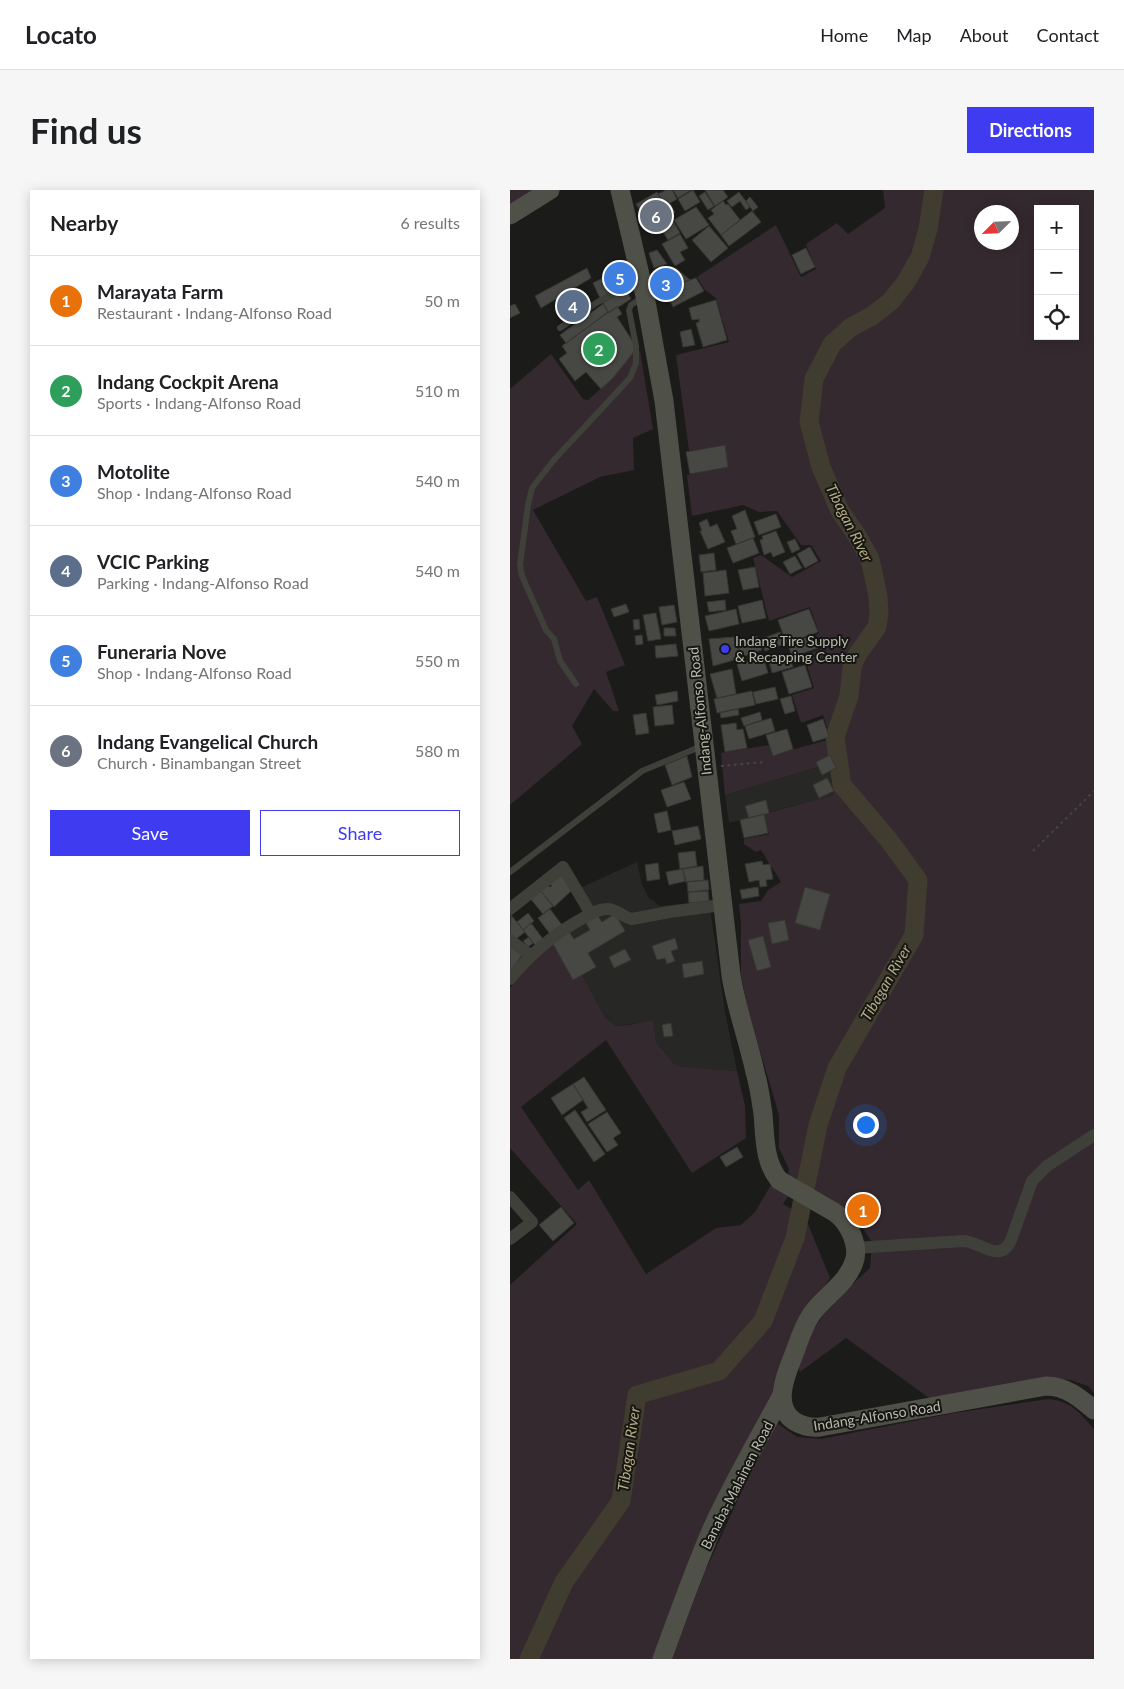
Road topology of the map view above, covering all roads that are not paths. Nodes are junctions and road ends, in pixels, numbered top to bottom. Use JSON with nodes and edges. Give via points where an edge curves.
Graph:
{"nodes":[{"id":1,"x":550,"y":190,"type":"edge"},
{"id":2,"x":620,"y":190,"type":"edge"},
{"id":3,"x":510,"y":215,"type":"edge"},
{"id":4,"x":641,"y":279,"type":"junction"},
{"id":5,"x":560,"y":328,"type":"dead end"},
{"id":6,"x":576,"y":684,"type":"dead end"},
{"id":7,"x":704,"y":746,"type":"junction"},
{"id":8,"x":510,"y":872,"type":"edge"},
{"id":9,"x":722,"y":905,"type":"junction"},
{"id":10,"x":510,"y":909,"type":"edge"},
{"id":11,"x":591,"y":914,"type":"junction"},
{"id":12,"x":510,"y":940,"type":"edge"},
{"id":13,"x":530,"y":955,"type":"junction"},
{"id":14,"x":510,"y":979,"type":"edge"},
{"id":15,"x":1094,"y":1135,"type":"edge"},
{"id":16,"x":510,"y":1197,"type":"edge"},
{"id":17,"x":827,"y":1215,"type":"junction"},
{"id":18,"x":510,"y":1239,"type":"edge"},
{"id":19,"x":855,"y":1248,"type":"junction"},
{"id":20,"x":849,"y":1273,"type":"junction"},
{"id":21,"x":782,"y":1396,"type":"junction"},
{"id":22,"x":1094,"y":1410,"type":"edge"},
{"id":23,"x":662,"y":1659,"type":"edge"}],
"edges":[{"from":1,"to":3,"type":"main road"},
{"from":2,"to":4,"type":"main road","name":"Indang-Alfonso Road"},
{"from":4,"to":5,"type":"lane","via":[[596,303]]},
{"from":4,"to":6,"type":"lane","via":[[629,308],[636,346],[636,363],[630,378],[532,488],[528,505],[521,558],[522,576],[546,630],[554,639],[560,660]]},
{"from":4,"to":7,"type":"main road","name":"Indang-Alfonso Road","via":[[664,401]]},
{"from":7,"to":8,"type":"lane","via":[[642,770]]},
{"from":7,"to":9,"type":"main road","name":"Indang-Alfonso Road"},
{"from":9,"to":11,"type":"street","via":[[633,919],[611,909]]},
{"from":9,"to":17,"type":"main road","name":"Indang-Alfonso Road","via":[[733,989],[755,1071],[768,1159],[787,1192]]},
{"from":10,"to":11,"type":"street","via":[[563,867]]},
{"from":11,"to":13,"type":"street","via":[[555,935]]},
{"from":12,"to":13,"type":"street"},
{"from":13,"to":14,"type":"street"},
{"from":15,"to":19,"type":"street","via":[[1047,1166],[1032,1181],[1011,1240],[1002,1250],[996,1252],[974,1242],[963,1241]]},
{"from":16,"to":18,"type":"street","via":[[532,1222]]},
{"from":17,"to":19,"type":"main road","name":"Indang-Alfonso Road","via":[[839,1216],[845,1223]]},
{"from":17,"to":20,"type":"main road","name":"Indang-Alfonso Road","via":[[843,1241],[851,1264]]},
{"from":19,"to":20,"type":"main road","via":[[854,1263]]},
{"from":20,"to":21,"type":"main road","via":[[809,1318],[789,1368]]},
{"from":21,"to":22,"type":"main road","name":"Indang-Alfonso Road","via":[[787,1414],[799,1424],[814,1427],[1046,1386],[1070,1392]]},
{"from":21,"to":23,"type":"main road","name":"Banaba-Malainen Road","via":[[711,1531]]}]}
